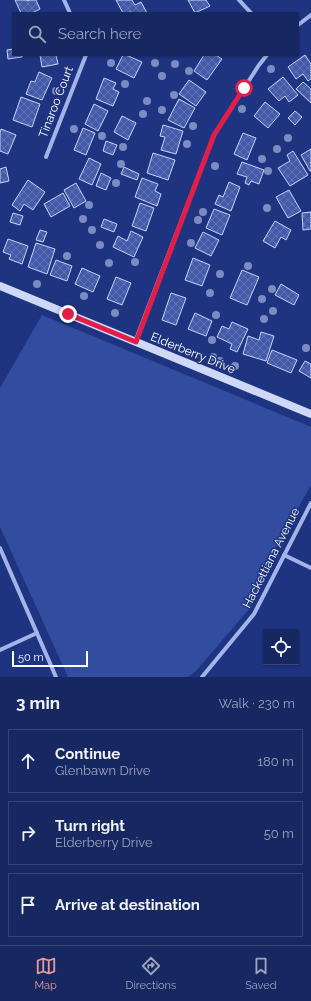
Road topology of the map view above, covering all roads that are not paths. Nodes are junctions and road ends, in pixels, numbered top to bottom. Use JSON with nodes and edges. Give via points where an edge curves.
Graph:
{"nodes":[{"id":1,"x":64,"y":0,"type":"edge"},
{"id":2,"x":239,"y":0,"type":"edge"},
{"id":3,"x":70,"y":12,"type":"edge"},
{"id":4,"x":250,"y":12,"type":"edge"},
{"id":5,"x":311,"y":15,"type":"edge"},
{"id":6,"x":299,"y":24,"type":"edge"},
{"id":7,"x":86,"y":56,"type":"edge"},
{"id":8,"x":266,"y":56,"type":"edge"},
{"id":9,"x":46,"y":156,"type":"dead end"},
{"id":10,"x":0,"y":286,"type":"edge"},
{"id":11,"x":136,"y":342,"type":"junction"},
{"id":12,"x":311,"y":414,"type":"edge"},
{"id":13,"x":311,"y":503,"type":"edge"},
{"id":14,"x":0,"y":548,"type":"edge"},
{"id":15,"x":284,"y":555,"type":"junction"},
{"id":16,"x":311,"y":568,"type":"edge"},
{"id":17,"x":37,"y":633,"type":"junction"},
{"id":18,"x":0,"y":650,"type":"edge"},
{"id":19,"x":56,"y":677,"type":"edge"},
{"id":20,"x":202,"y":677,"type":"edge"}],
"edges":[{"from":1,"to":3,"type":"street"},
{"from":2,"to":4,"type":"street"},
{"from":5,"to":6,"type":"street"},
{"from":7,"to":9,"type":"street","name":"Tinaroo Court"},
{"from":8,"to":11,"type":"street","via":[[214,135]]},
{"from":10,"to":11,"type":"street","name":"Elderberry Drive"},
{"from":11,"to":12,"type":"street","name":"Elderberry Drive"},
{"from":13,"to":15,"type":"street","name":"Hackettiana Avenue"},
{"from":14,"to":17,"type":"street"},
{"from":15,"to":16,"type":"street"},
{"from":15,"to":20,"type":"street","name":"Hackettiana Avenue","via":[[254,614]]},
{"from":17,"to":18,"type":"street"},
{"from":17,"to":19,"type":"street"}]}
